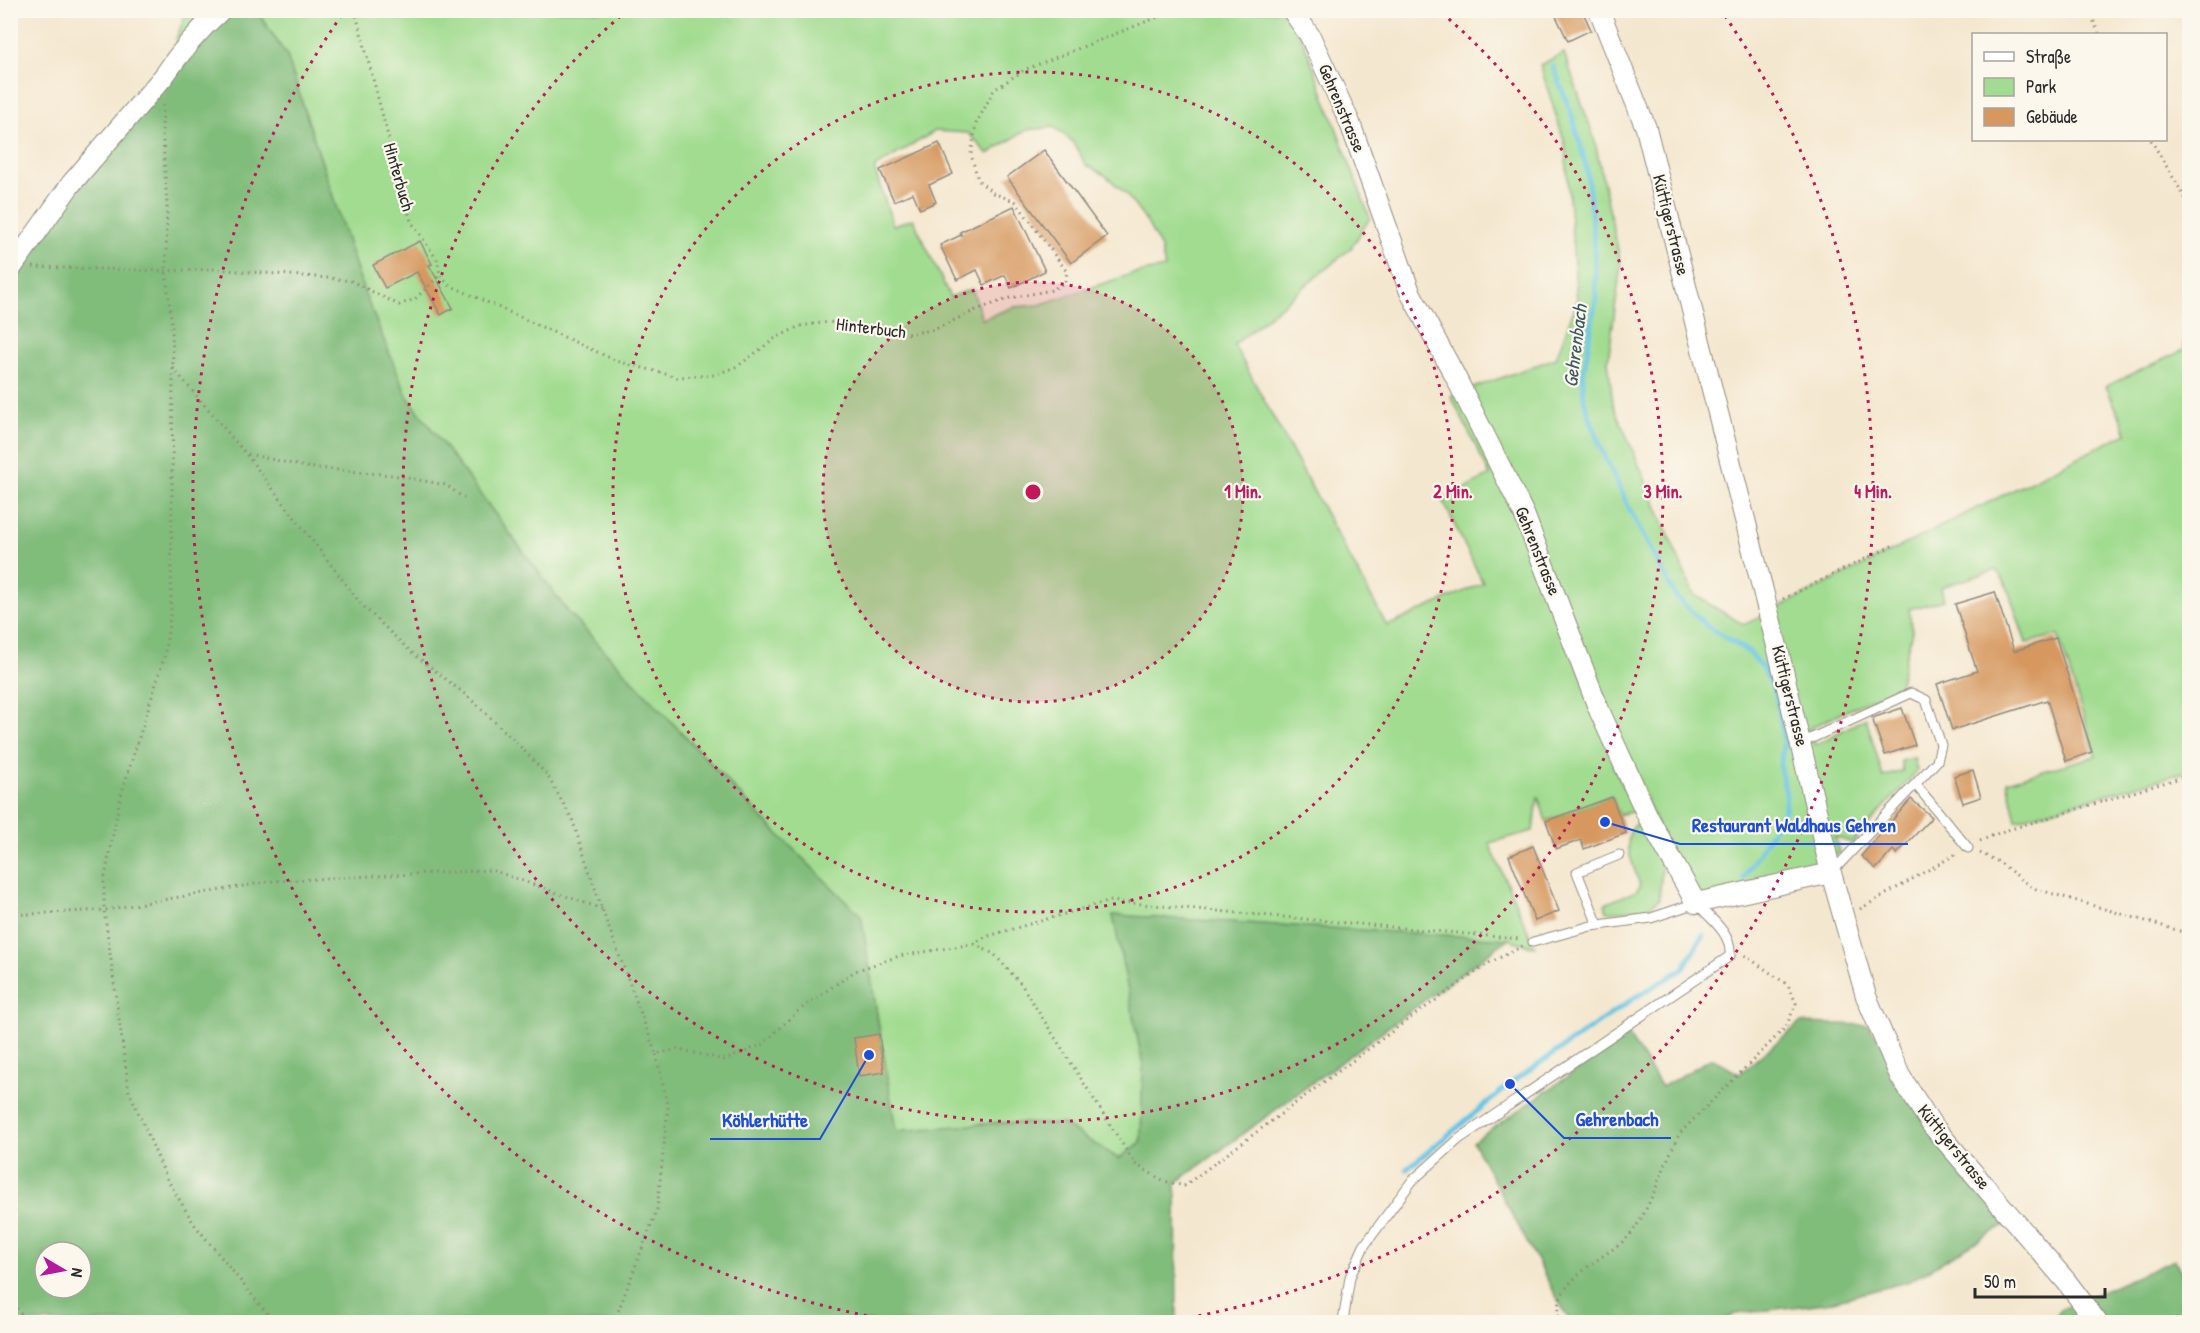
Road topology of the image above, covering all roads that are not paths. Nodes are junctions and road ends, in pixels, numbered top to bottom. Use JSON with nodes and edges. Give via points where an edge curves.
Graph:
{"nodes":[{"id":1,"x":221,"y":10,"type":"edge"},
{"id":2,"x":1292,"y":10,"type":"edge"},
{"id":3,"x":1599,"y":10,"type":"edge"},
{"id":4,"x":12,"y":268,"type":"edge"},
{"id":5,"x":1801,"y":743,"type":"junction"},
{"id":6,"x":1916,"y":785,"type":"junction"},
{"id":7,"x":1968,"y":848,"type":"road end"},
{"id":8,"x":1619,"y":855,"type":"dead end"},
{"id":9,"x":1831,"y":873,"type":"junction"},
{"id":10,"x":1696,"y":903,"type":"junction"},
{"id":11,"x":1598,"y":925,"type":"junction"},
{"id":12,"x":1533,"y":942,"type":"road end"},
{"id":13,"x":1343,"y":1323,"type":"edge"},
{"id":14,"x":2097,"y":1323,"type":"edge"}],
"edges":[{"from":1,"to":4,"type":"street","via":[[71,184]]},
{"from":2,"to":10,"type":"street","name":"Gehrenstrasse","via":[[1310,36],[1350,123],[1410,292],[1524,514],[1599,710],[1648,818]]},
{"from":3,"to":5,"type":"street","name":"Küttigerstrasse","via":[[1646,128]]},
{"from":5,"to":6,"type":"lane","via":[[1911,693],[1926,700],[1941,745],[1937,761]]},
{"from":5,"to":9,"type":"street","name":"Küttigerstrasse"},
{"from":6,"to":7,"type":"lane"},
{"from":6,"to":9,"type":"lane"},
{"from":8,"to":11,"type":"lane","via":[[1577,872]]},
{"from":9,"to":10,"type":"street"},
{"from":9,"to":14,"type":"street","name":"Küttigerstrasse","via":[[1866,996],[1899,1076],[1932,1125],[2066,1281]]},
{"from":10,"to":11,"type":"lane","via":[[1651,918]]},
{"from":10,"to":13,"type":"lane","via":[[1728,937],[1730,956],[1459,1139],[1412,1181],[1364,1246],[1350,1277]]},
{"from":11,"to":12,"type":"lane"}]}
